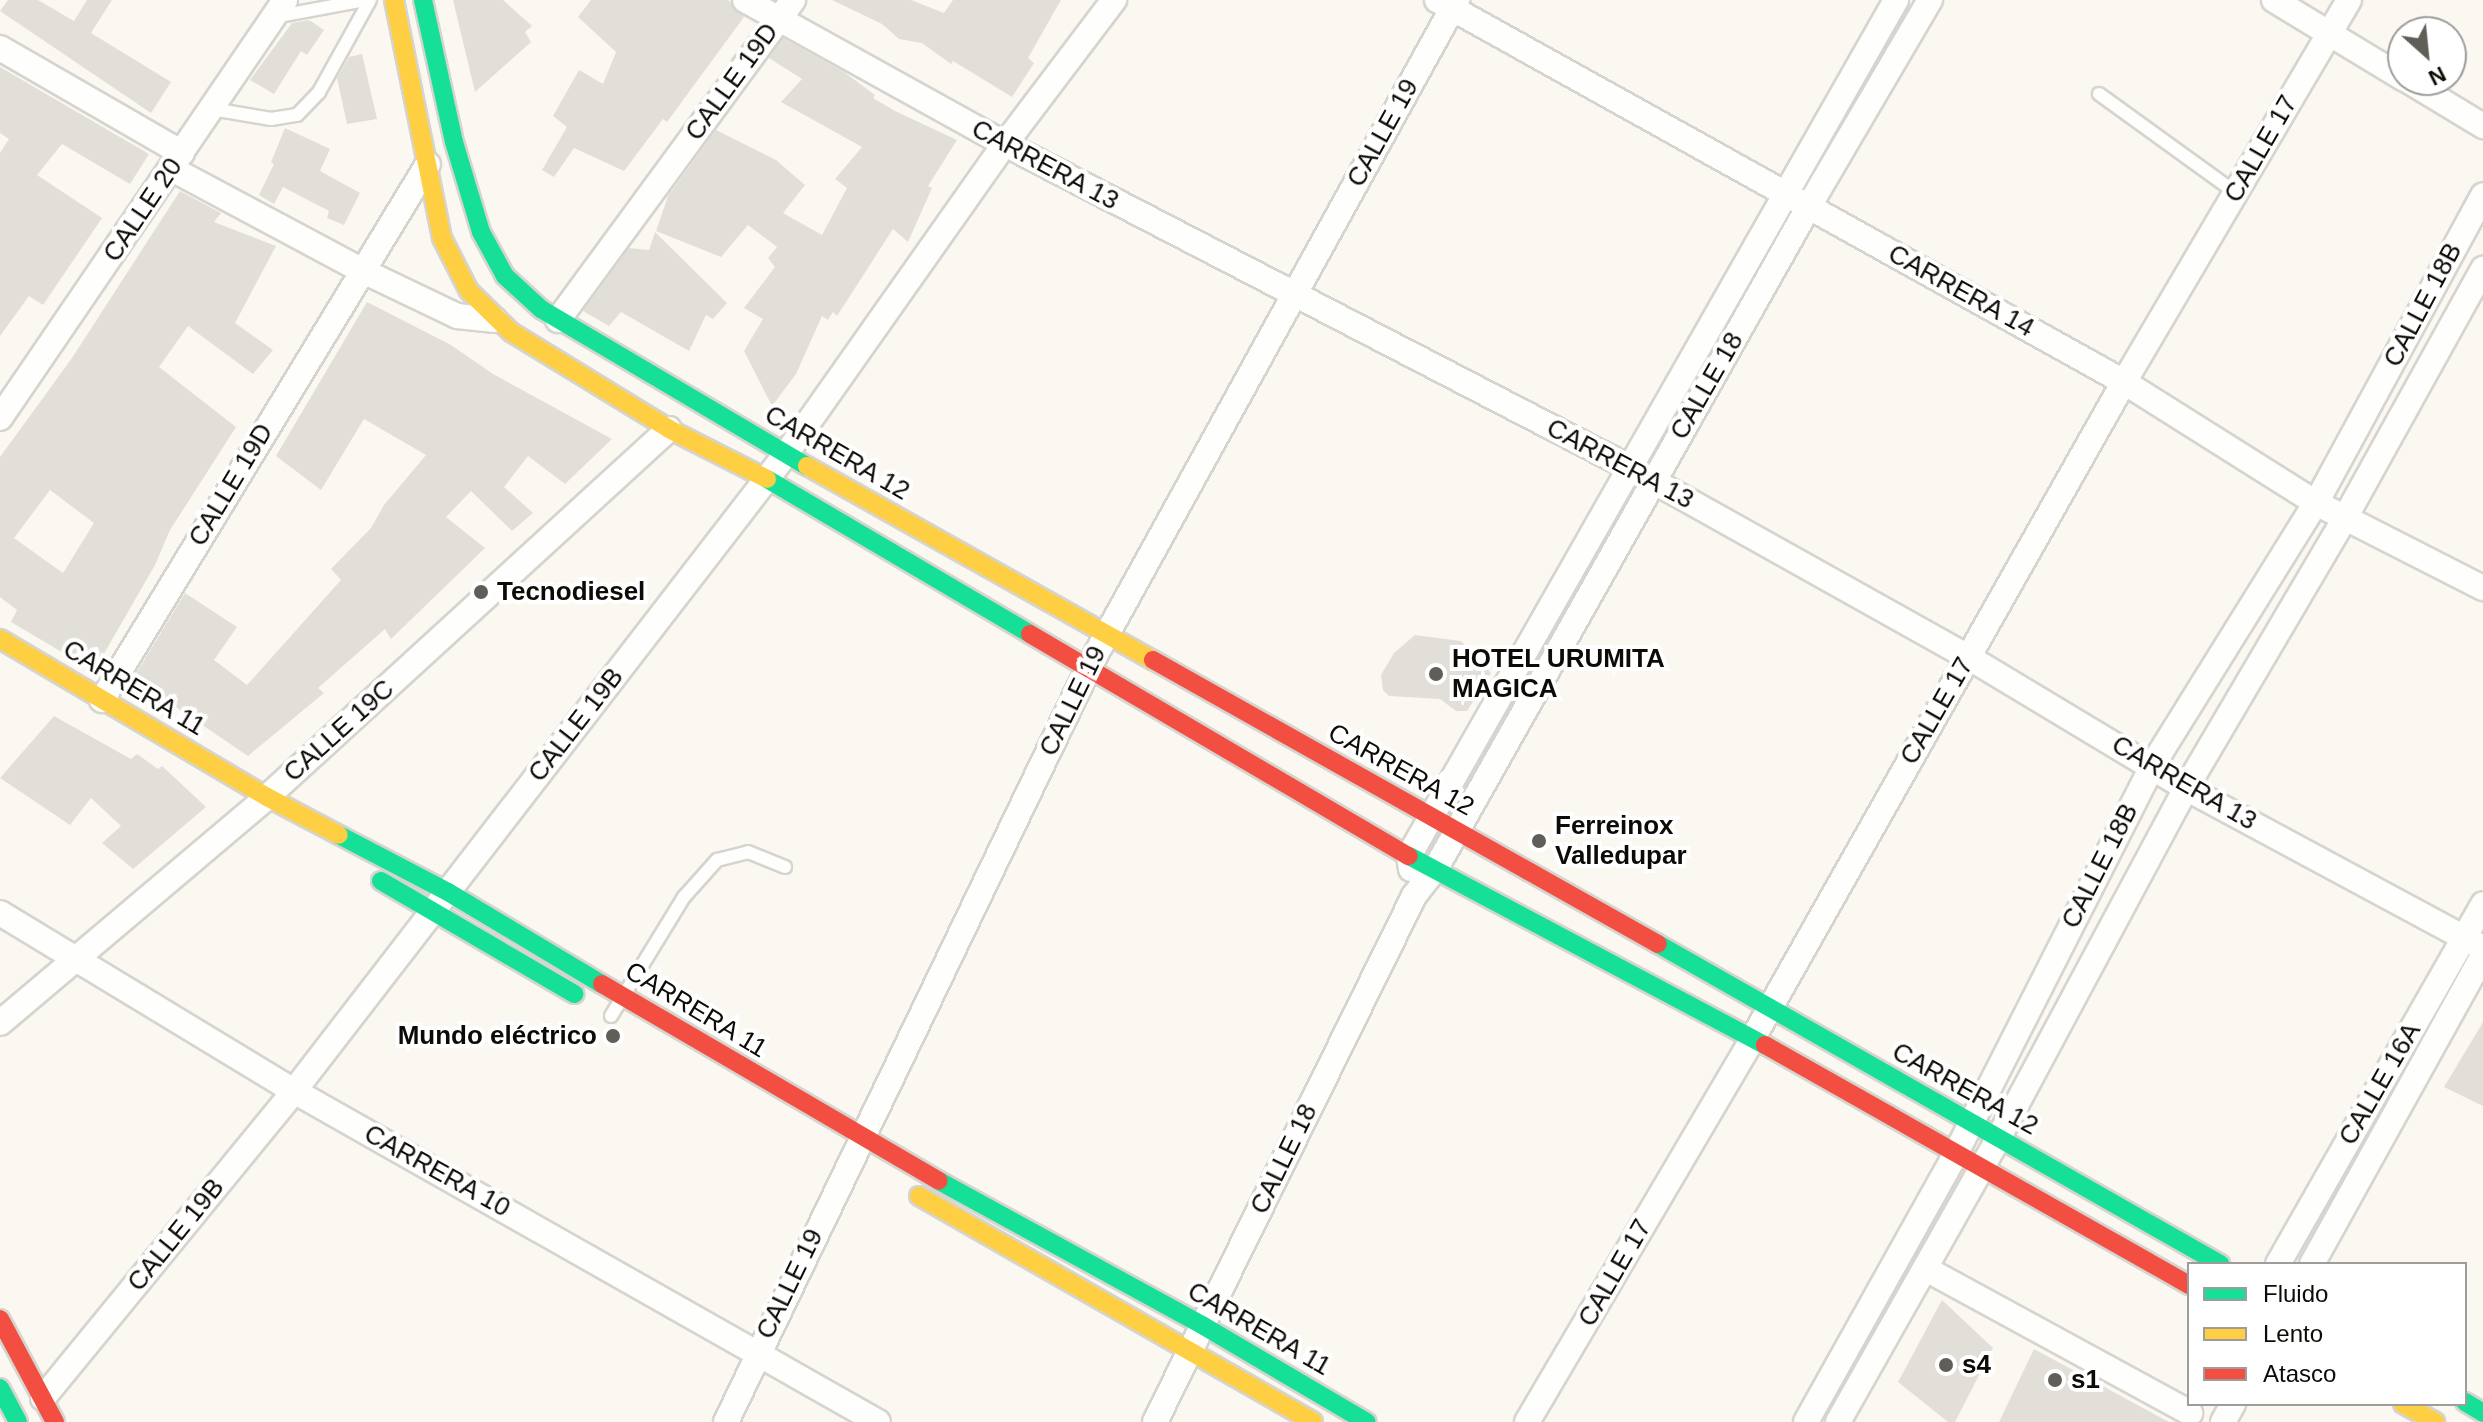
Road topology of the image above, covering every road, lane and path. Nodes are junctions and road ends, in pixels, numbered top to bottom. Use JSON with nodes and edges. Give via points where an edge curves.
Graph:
{"nodes":[{"id":1,"x":367,"y":0,"type":"edge"},
{"id":2,"x":394,"y":0,"type":"edge"},
{"id":3,"x":423,"y":0,"type":"edge"},
{"id":4,"x":745,"y":0,"type":"edge"},
{"id":5,"x":793,"y":0,"type":"edge"},
{"id":6,"x":1114,"y":0,"type":"edge"},
{"id":7,"x":1896,"y":0,"type":"edge"},
{"id":8,"x":1930,"y":0,"type":"edge"},
{"id":9,"x":2274,"y":0,"type":"edge"},
{"id":10,"x":2349,"y":0,"type":"edge"},
{"id":11,"x":1449,"y":3,"type":"edge"},
{"id":12,"x":280,"y":8,"type":"edge"},
{"id":13,"x":778,"y":20,"type":"junction"},
{"id":14,"x":2329,"y":33,"type":"junction"},
{"id":15,"x":0,"y":48,"type":"edge"},
{"id":16,"x":2387,"y":68,"type":"edge"},
{"id":17,"x":2099,"y":94,"type":"dead end"},
{"id":18,"x":2433,"y":96,"type":"edge"},
{"id":19,"x":212,"y":109,"type":"junction"},
{"id":20,"x":2483,"y":126,"type":"edge"},
{"id":21,"x":1005,"y":144,"type":"junction"},
{"id":22,"x":177,"y":161,"type":"junction"},
{"id":23,"x":428,"y":164,"type":"junction"},
{"id":24,"x":2235,"y":192,"type":"junction"},
{"id":25,"x":1783,"y":194,"type":"junction"},
{"id":26,"x":2483,"y":195,"type":"edge"},
{"id":27,"x":1809,"y":206,"type":"junction"},
{"id":28,"x":2483,"y":269,"type":"edge"},
{"id":29,"x":361,"y":270,"type":"junction"},
{"id":30,"x":1293,"y":295,"type":"junction"},
{"id":31,"x":495,"y":320,"type":"junction"},
{"id":32,"x":558,"y":320,"type":"junction"},
{"id":33,"x":2124,"y":382,"type":"junction"},
{"id":34,"x":0,"y":418,"type":"edge"},
{"id":35,"x":669,"y":429,"type":"junction"},
{"id":36,"x":786,"y":454,"type":"junction"},
{"id":37,"x":1630,"y":468,"type":"junction"},
{"id":38,"x":766,"y":479,"type":"junction"},
{"id":39,"x":1653,"y":481,"type":"junction"},
{"id":40,"x":2316,"y":503,"type":"junction"},
{"id":41,"x":2345,"y":518,"type":"junction"},
{"id":42,"x":2483,"y":588,"type":"edge"},
{"id":43,"x":1106,"y":635,"type":"junction"},
{"id":44,"x":0,"y":639,"type":"edge"},
{"id":45,"x":1968,"y":657,"type":"junction"},
{"id":46,"x":0,"y":660,"type":"edge"},
{"id":47,"x":1090,"y":665,"type":"junction"},
{"id":48,"x":102,"y":700,"type":"junction"},
{"id":49,"x":2152,"y":766,"type":"junction"},
{"id":50,"x":2186,"y":788,"type":"junction"},
{"id":51,"x":260,"y":802,"type":"junction"},
{"id":52,"x":1431,"y":817,"type":"junction"},
{"id":53,"x":1457,"y":830,"type":"junction"},
{"id":54,"x":1409,"y":856,"type":"junction"},
{"id":55,"x":343,"y":859,"type":"dead end"},
{"id":56,"x":785,"y":867,"type":"dead end"},
{"id":57,"x":1436,"y":868,"type":"junction"},
{"id":58,"x":369,"y":874,"type":"dead end"},
{"id":59,"x":448,"y":892,"type":"junction"},
{"id":60,"x":1414,"y":896,"type":"junction"},
{"id":61,"x":2483,"y":904,"type":"edge"},
{"id":62,"x":434,"y":912,"type":"junction"},
{"id":63,"x":0,"y":913,"type":"edge"},
{"id":64,"x":2474,"y":942,"type":"edge"},
{"id":65,"x":2483,"y":956,"type":"edge"},
{"id":66,"x":78,"y":959,"type":"junction"},
{"id":67,"x":622,"y":996,"type":"junction"},
{"id":68,"x":1767,"y":1009,"type":"junction"},
{"id":69,"x":604,"y":1012,"type":"joint"},
{"id":70,"x":0,"y":1023,"type":"edge"},
{"id":71,"x":1753,"y":1038,"type":"junction"},
{"id":72,"x":294,"y":1091,"type":"junction"},
{"id":73,"x":1970,"y":1122,"type":"junction"},
{"id":74,"x":1999,"y":1137,"type":"junction"},
{"id":75,"x":853,"y":1152,"type":"junction"},
{"id":76,"x":1955,"y":1155,"type":"junction"},
{"id":77,"x":1981,"y":1169,"type":"junction"},
{"id":78,"x":905,"y":1188,"type":"dead end"},
{"id":79,"x":2217,"y":1262,"type":"edge"},
{"id":80,"x":2279,"y":1262,"type":"edge"},
{"id":81,"x":2313,"y":1262,"type":"edge"},
{"id":82,"x":1926,"y":1269,"type":"junction"},
{"id":83,"x":2187,"y":1284,"type":"edge"},
{"id":84,"x":0,"y":1319,"type":"edge"},
{"id":85,"x":1202,"y":1325,"type":"junction"},
{"id":86,"x":1190,"y":1350,"type":"junction"},
{"id":87,"x":757,"y":1352,"type":"junction"},
{"id":88,"x":0,"y":1388,"type":"edge"},
{"id":89,"x":43,"y":1398,"type":"junction"},
{"id":90,"x":2407,"y":1406,"type":"edge"},
{"id":91,"x":2190,"y":1413,"type":"edge"},
{"id":92,"x":13,"y":1420,"type":"edge"},
{"id":93,"x":55,"y":1422,"type":"edge"},
{"id":94,"x":726,"y":1422,"type":"edge"},
{"id":95,"x":878,"y":1422,"type":"edge"},
{"id":96,"x":1155,"y":1422,"type":"edge"},
{"id":97,"x":1313,"y":1422,"type":"edge"},
{"id":98,"x":1367,"y":1422,"type":"edge"},
{"id":99,"x":1527,"y":1422,"type":"edge"},
{"id":100,"x":1806,"y":1422,"type":"edge"},
{"id":101,"x":1838,"y":1422,"type":"edge"},
{"id":102,"x":2435,"y":1422,"type":"edge"}],
"edges":[{"from":1,"to":12,"type":"lane"},
{"from":1,"to":19,"type":"lane","via":[[319,92],[297,115],[271,119]]},
{"from":2,"to":23,"type":"street"},
{"from":3,"to":32,"type":"street","name":"CARRERA 12","via":[[454,142],[487,248],[517,288]]},
{"from":4,"to":13,"type":"street","name":"CARRERA 13"},
{"from":5,"to":13,"type":"street","name":"CALLE 19D"},
{"from":6,"to":21,"type":"street","name":"CALLE 19B"},
{"from":7,"to":25,"type":"street","name":"CALLE 18"},
{"from":8,"to":27,"type":"street","name":"CALLE 18"},
{"from":9,"to":14,"type":"street"},
{"from":10,"to":14,"type":"street","name":"CALLE 17"},
{"from":11,"to":25,"type":"street","name":"CARRERA 14"},
{"from":11,"to":30,"type":"street","name":"CALLE 19"},
{"from":12,"to":19,"type":"street","name":"CALLE 20"},
{"from":13,"to":21,"type":"street","name":"CARRERA 13"},
{"from":13,"to":32,"type":"street","name":"CALLE 19D"},
{"from":14,"to":16,"type":"street"},
{"from":14,"to":24,"type":"street","name":"CALLE 17"},
{"from":15,"to":22,"type":"street"},
{"from":17,"to":24,"type":"lane"},
{"from":18,"to":20,"type":"street"},
{"from":19,"to":22,"type":"street","name":"CALLE 20"},
{"from":21,"to":30,"type":"street","name":"CARRERA 13"},
{"from":21,"to":36,"type":"street","name":"CALLE 19B"},
{"from":22,"to":29,"type":"street"},
{"from":22,"to":34,"type":"street","name":"CALLE 20"},
{"from":23,"to":29,"type":"street","name":"CALLE 19D"},
{"from":23,"to":31,"type":"street","via":[[449,256],[469,291]]},
{"from":24,"to":33,"type":"street","name":"CALLE 17"},
{"from":25,"to":27,"type":"street","name":"CARRERA 14"},
{"from":25,"to":37,"type":"street","name":"CALLE 18"},
{"from":26,"to":40,"type":"street","name":"CALLE 18B"},
{"from":27,"to":33,"type":"street","name":"CARRERA 14"},
{"from":27,"to":39,"type":"street","name":"CALLE 18"},
{"from":28,"to":41,"type":"street","name":"CALLE 18B"},
{"from":29,"to":31,"type":"street","via":[[457,316]]},
{"from":29,"to":48,"type":"street","name":"CALLE 19D"},
{"from":30,"to":37,"type":"street","name":"CARRERA 13"},
{"from":30,"to":43,"type":"street","name":"CALLE 19"},
{"from":31,"to":35,"type":"street"},
{"from":32,"to":36,"type":"street","name":"CARRERA 12"},
{"from":33,"to":40,"type":"street","name":"CARRERA 14"},
{"from":33,"to":45,"type":"street","name":"CALLE 17"},
{"from":35,"to":38,"type":"street"},
{"from":35,"to":51,"type":"street","name":"CALLE 19C"},
{"from":36,"to":38,"type":"street","name":"CALLE 19B"},
{"from":36,"to":43,"type":"street","name":"CARRERA 12"},
{"from":37,"to":39,"type":"street","name":"CARRERA 13"},
{"from":37,"to":52,"type":"street","name":"CALLE 18"},
{"from":38,"to":47,"type":"street"},
{"from":38,"to":59,"type":"street","name":"CALLE 19B"},
{"from":39,"to":45,"type":"street","name":"CARRERA 13"},
{"from":39,"to":53,"type":"street","name":"CALLE 18"},
{"from":40,"to":41,"type":"street","name":"CARRERA 14"},
{"from":40,"to":49,"type":"street","name":"CALLE 18B"},
{"from":41,"to":42,"type":"street","name":"CARRERA 14"},
{"from":41,"to":50,"type":"street","name":"CALLE 18B"},
{"from":43,"to":47,"type":"street","name":"CALLE 19"},
{"from":43,"to":52,"type":"street","name":"CARRERA 12"},
{"from":44,"to":48,"type":"street","name":"CARRERA 11"},
{"from":45,"to":49,"type":"street","name":"CARRERA 13"},
{"from":45,"to":68,"type":"street","name":"CALLE 17"},
{"from":46,"to":51,"type":"street","name":"CARRERA 11"},
{"from":47,"to":54,"type":"street"},
{"from":47,"to":75,"type":"street","name":"CALLE 19"},
{"from":48,"to":51,"type":"street","name":"CARRERA 11"},
{"from":49,"to":50,"type":"street","name":"CARRERA 13"},
{"from":49,"to":73,"type":"street","name":"CALLE 18B"},
{"from":50,"to":64,"type":"street","name":"CARRERA 13"},
{"from":50,"to":74,"type":"street","name":"CALLE 18B"},
{"from":51,"to":55,"type":"street","name":"CARRERA 11"},
{"from":51,"to":59,"type":"street","name":"CARRERA 11"},
{"from":51,"to":66,"type":"street","name":"CALLE 19C"},
{"from":52,"to":53,"type":"street","name":"CARRERA 12"},
{"from":52,"to":54,"type":"street","name":"CALLE 18"},
{"from":53,"to":57,"type":"street","name":"CALLE 18"},
{"from":53,"to":68,"type":"street","name":"CARRERA 12"},
{"from":54,"to":57,"type":"street"},
{"from":54,"to":60,"type":"street"},
{"from":56,"to":67,"type":"lane","via":[[748,852],[717,860],[684,897]]},
{"from":57,"to":60,"type":"street","name":"CALLE 18"},
{"from":57,"to":71,"type":"street"},
{"from":58,"to":62,"type":"street"},
{"from":59,"to":62,"type":"street","name":"CALLE 19B"},
{"from":59,"to":67,"type":"street","name":"CARRERA 11"},
{"from":60,"to":85,"type":"street","name":"CALLE 18"},
{"from":61,"to":64,"type":"street","name":"CALLE 16A"},
{"from":62,"to":69,"type":"street"},
{"from":62,"to":72,"type":"street","name":"CALLE 19B"},
{"from":63,"to":66,"type":"street","name":"CARRERA 10"},
{"from":64,"to":80,"type":"street","name":"CALLE 16A"},
{"from":65,"to":81,"type":"street","name":"CALLE 16A"},
{"from":66,"to":70,"type":"street","name":"CALLE 19C"},
{"from":66,"to":72,"type":"street","name":"CARRERA 10"},
{"from":67,"to":69,"type":"lane"},
{"from":67,"to":75,"type":"street","name":"CARRERA 11"},
{"from":68,"to":71,"type":"street","name":"CALLE 17"},
{"from":68,"to":73,"type":"street","name":"CARRERA 12"},
{"from":71,"to":76,"type":"street"},
{"from":71,"to":99,"type":"street","name":"CALLE 17"},
{"from":72,"to":87,"type":"street","name":"CARRERA 10"},
{"from":72,"to":89,"type":"street","name":"CALLE 19B"},
{"from":73,"to":74,"type":"street","name":"CARRERA 12"},
{"from":73,"to":76,"type":"street","name":"CALLE 18B"},
{"from":74,"to":77,"type":"street","name":"CALLE 18B"},
{"from":74,"to":79,"type":"street","name":"CARRERA 12"},
{"from":75,"to":85,"type":"street","name":"CARRERA 11"},
{"from":75,"to":87,"type":"street","name":"CALLE 19"},
{"from":76,"to":77,"type":"street"},
{"from":76,"to":100,"type":"street","name":"CALLE 18B"},
{"from":77,"to":82,"type":"street","name":"CALLE 18B"},
{"from":77,"to":83,"type":"street"},
{"from":78,"to":86,"type":"street","name":"CARRERA 11"},
{"from":82,"to":91,"type":"street"},
{"from":82,"to":101,"type":"street","name":"CALLE 18B"},
{"from":84,"to":89,"type":"street"},
{"from":85,"to":86,"type":"street","name":"CALLE 18"},
{"from":85,"to":98,"type":"street","name":"CARRERA 11"},
{"from":86,"to":96,"type":"street","name":"CALLE 18"},
{"from":86,"to":97,"type":"street","name":"CARRERA 11"},
{"from":87,"to":94,"type":"street","name":"CALLE 19"},
{"from":87,"to":95,"type":"street","name":"CARRERA 10"},
{"from":88,"to":92,"type":"street"},
{"from":89,"to":92,"type":"street","name":"CALLE 19B"},
{"from":89,"to":93,"type":"street"},
{"from":90,"to":102,"type":"street"}]}
